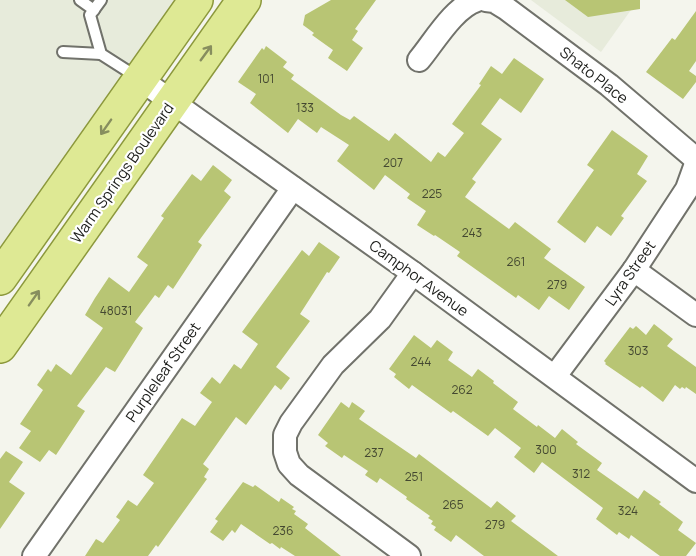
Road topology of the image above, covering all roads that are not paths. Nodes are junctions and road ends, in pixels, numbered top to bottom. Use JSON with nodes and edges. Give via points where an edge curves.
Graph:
{"nodes":[{"id":1,"x":80,"y":0,"type":"edge"},
{"id":2,"x":101,"y":0,"type":"edge"},
{"id":3,"x":196,"y":0,"type":"edge"},
{"id":4,"x":244,"y":0,"type":"edge"},
{"id":5,"x":477,"y":0,"type":"edge"},
{"id":6,"x":486,"y":0,"type":"edge"},
{"id":7,"x":94,"y":10,"type":"junction"},
{"id":8,"x":63,"y":52,"type":"dead end"},
{"id":9,"x":101,"y":54,"type":"junction"},
{"id":10,"x":419,"y":60,"type":"dead end"},
{"id":11,"x":140,"y":79,"type":"junction"},
{"id":12,"x":172,"y":101,"type":"junction"},
{"id":13,"x":696,"y":159,"type":"edge"},
{"id":14,"x":696,"y":164,"type":"edge"},
{"id":15,"x":293,"y":188,"type":"junction"},
{"id":16,"x":634,"y":270,"type":"junction"},
{"id":17,"x":413,"y":273,"type":"junction"},
{"id":18,"x":0,"y":278,"type":"edge"},
{"id":19,"x":696,"y":315,"type":"edge"},
{"id":20,"x":0,"y":346,"type":"edge"},
{"id":21,"x":555,"y":376,"type":"junction"},
{"id":22,"x":696,"y":481,"type":"edge"},
{"id":23,"x":34,"y":556,"type":"edge"},
{"id":24,"x":409,"y":556,"type":"edge"}],
"edges":[{"from":1,"to":7,"type":"lane"},
{"from":2,"to":7,"type":"lane"},
{"from":3,"to":11,"type":"main road"},
{"from":12,"to":4,"type":"main road","name":"Warm Springs Boulevard","one_way":true},
{"from":5,"to":10,"type":"street","via":[[456,14]]},
{"from":6,"to":13,"type":"street","name":"Shato Place","via":[[507,9],[609,85]]},
{"from":7,"to":9,"type":"lane","via":[[90,15]]},
{"from":8,"to":9,"type":"lane"},
{"from":9,"to":11,"type":"lane"},
{"from":11,"to":12,"type":"street","name":"Camphor Avenue"},
{"from":11,"to":18,"type":"main road","one_way":true},
{"from":12,"to":15,"type":"street","name":"Camphor Avenue"},
{"from":20,"to":12,"type":"main road","name":"Warm Springs Boulevard","one_way":true},
{"from":14,"to":16,"type":"street","name":"Lyra Street","via":[[687,189]]},
{"from":15,"to":17,"type":"street","name":"Camphor Avenue"},
{"from":15,"to":23,"type":"street","name":"Purpleleaf Street"},
{"from":16,"to":19,"type":"street"},
{"from":16,"to":21,"type":"street","name":"Lyra Street"},
{"from":17,"to":21,"type":"street","name":"Camphor Avenue"},
{"from":17,"to":24,"type":"street","via":[[380,319],[333,365],[291,423],[284,442],[286,459],[293,470]]},
{"from":21,"to":22,"type":"street","name":"Camphor Avenue"}]}
